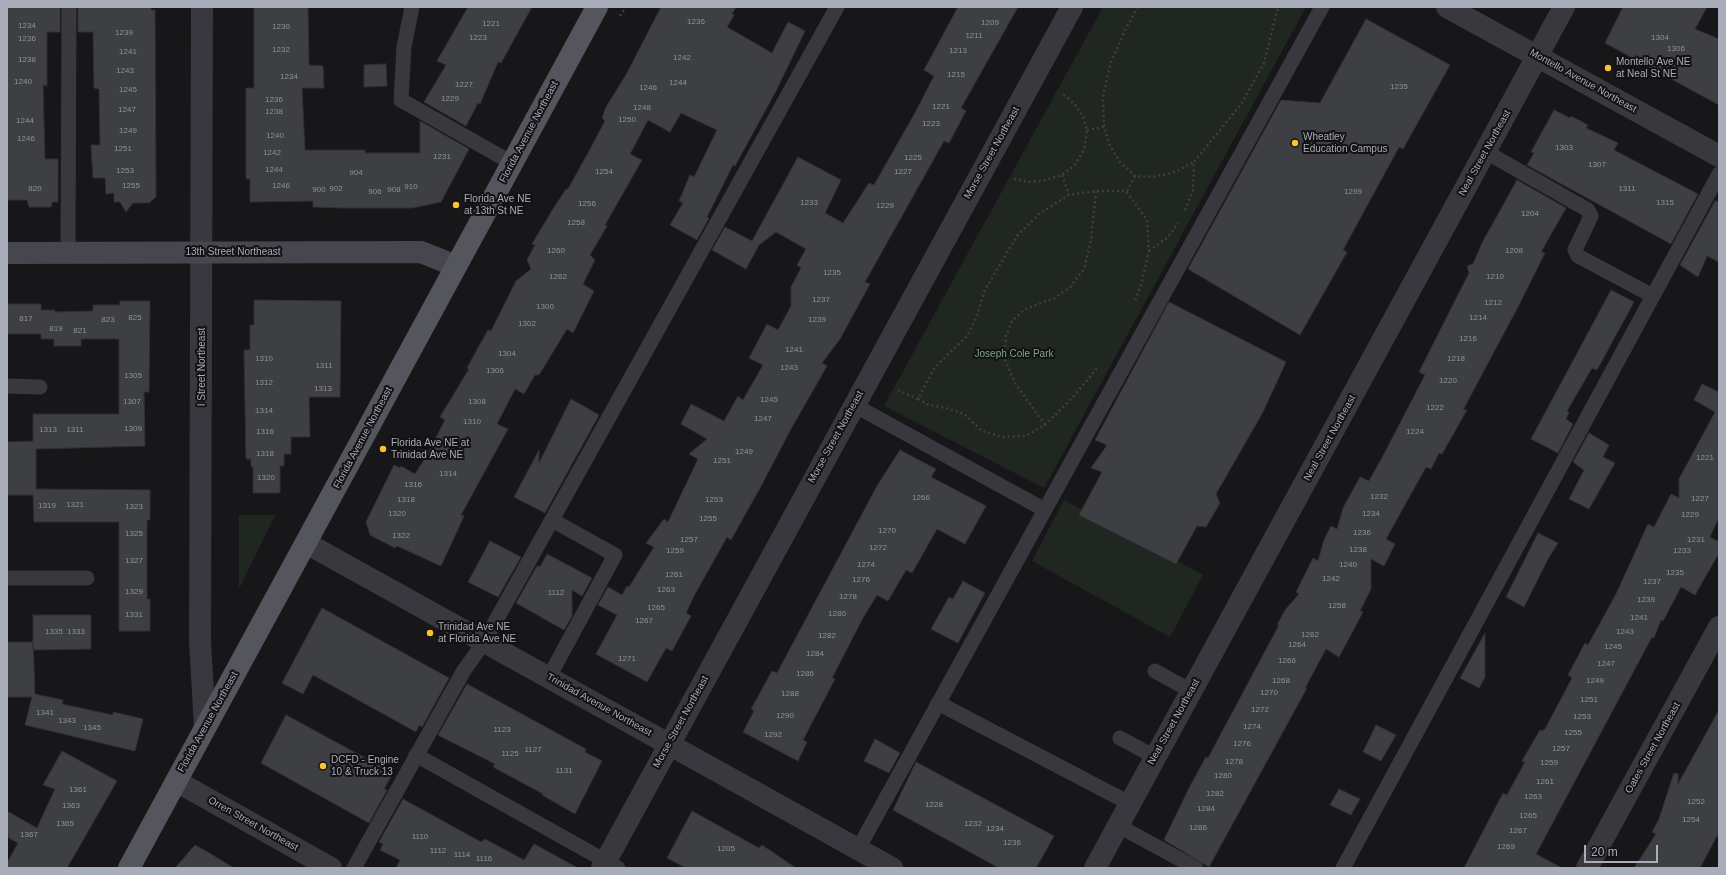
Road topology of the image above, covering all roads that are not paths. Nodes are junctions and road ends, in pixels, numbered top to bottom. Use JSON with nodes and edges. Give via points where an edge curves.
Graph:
{"nodes":[{"id":1,"x":69,"y":7,"type":"edge"},
{"id":2,"x":202,"y":7,"type":"edge"},
{"id":3,"x":412,"y":7,"type":"edge"},
{"id":4,"x":597,"y":7,"type":"edge"},
{"id":5,"x":837,"y":7,"type":"edge"},
{"id":6,"x":1072,"y":7,"type":"edge"},
{"id":7,"x":1322,"y":7,"type":"edge"},
{"id":8,"x":1447,"y":7,"type":"edge"},
{"id":9,"x":1564,"y":7,"type":"edge"},
{"id":10,"x":1538,"y":56,"type":"junction"},
{"id":11,"x":1486,"y":152,"type":"junction"},
{"id":12,"x":1719,"y":156,"type":"edge"},
{"id":13,"x":512,"y":163,"type":"junction"},
{"id":14,"x":1719,"y":174,"type":"edge"},
{"id":15,"x":202,"y":252,"type":"junction"},
{"id":16,"x":7,"y":253,"type":"edge"},
{"id":17,"x":68,"y":253,"type":"junction"},
{"id":18,"x":456,"y":266,"type":"junction"},
{"id":19,"x":1653,"y":296,"type":"junction"},
{"id":20,"x":7,"y":386,"type":"edge"},
{"id":21,"x":40,"y":387,"type":"dead end"},
{"id":22,"x":854,"y":406,"type":"junction"},
{"id":23,"x":1045,"y":510,"type":"junction"},
{"id":24,"x":552,"y":520,"type":"junction"},
{"id":25,"x":306,"y":543,"type":"junction"},
{"id":26,"x":7,"y":578,"type":"edge"},
{"id":27,"x":87,"y":578,"type":"dead end"},
{"id":28,"x":1719,"y":627,"type":"edge"},
{"id":29,"x":484,"y":642,"type":"junction"},
{"id":30,"x":1155,"y":671,"type":"dead end"},
{"id":31,"x":549,"y":677,"type":"junction"},
{"id":32,"x":1191,"y":691,"type":"junction"},
{"id":33,"x":938,"y":703,"type":"junction"},
{"id":34,"x":205,"y":728,"type":"junction"},
{"id":35,"x":1120,"y":738,"type":"dead end"},
{"id":36,"x":669,"y":744,"type":"junction"},
{"id":37,"x":416,"y":755,"type":"junction"},
{"id":38,"x":1155,"y":757,"type":"junction"},
{"id":39,"x":176,"y":781,"type":"junction"},
{"id":40,"x":1129,"y":803,"type":"junction"},
{"id":41,"x":1117,"y":825,"type":"junction"},
{"id":42,"x":858,"y":849,"type":"junction"},
{"id":43,"x":609,"y":866,"type":"edge"},
{"id":44,"x":128,"y":868,"type":"edge"},
{"id":45,"x":331,"y":868,"type":"edge"},
{"id":46,"x":354,"y":868,"type":"edge"},
{"id":47,"x":892,"y":868,"type":"edge"},
{"id":48,"x":1095,"y":868,"type":"edge"},
{"id":49,"x":1196,"y":868,"type":"edge"},
{"id":50,"x":1343,"y":868,"type":"edge"},
{"id":51,"x":1587,"y":868,"type":"edge"}],
"edges":[{"from":1,"to":17,"type":"lane"},
{"from":2,"to":15,"type":"street","name":"I Street Northeast"},
{"from":3,"to":13,"type":"lane","via":[[404,47],[401,100]]},
{"from":4,"to":13,"type":"main road","name":"Florida Avenue Northeast"},
{"from":5,"to":24,"type":"lane"},
{"from":6,"to":22,"type":"street","name":"Morse Street Northeast"},
{"from":7,"to":23,"type":"lane"},
{"from":8,"to":10,"type":"street","name":"Montello Avenue Northeast"},
{"from":9,"to":10,"type":"street","name":"Neal Street Northeast"},
{"from":10,"to":11,"type":"street","name":"Neal Street Northeast"},
{"from":10,"to":12,"type":"street","name":"Montello Avenue Northeast"},
{"from":11,"to":19,"type":"lane","via":[[1588,210],[1591,216],[1576,250],[1578,256]]},
{"from":11,"to":32,"type":"street","name":"Neal Street Northeast"},
{"from":13,"to":18,"type":"main road","name":"Florida Avenue Northeast"},
{"from":14,"to":19,"type":"lane"},
{"from":15,"to":17,"type":"street","name":"13th Street Northeast"},
{"from":15,"to":18,"type":"street","name":"13th Street Northeast","via":[[421,252]]},
{"from":15,"to":34,"type":"street","name":"I Street Northeast","via":[[200,641]]},
{"from":16,"to":17,"type":"street","name":"13th Street Northeast"},
{"from":18,"to":25,"type":"main road","name":"Florida Avenue Northeast"},
{"from":19,"to":50,"type":"lane"},
{"from":20,"to":21,"type":"lane"},
{"from":22,"to":23,"type":"lane"},
{"from":22,"to":36,"type":"street","name":"Morse Street Northeast"},
{"from":23,"to":33,"type":"lane"},
{"from":24,"to":29,"type":"lane"},
{"from":24,"to":31,"type":"lane","via":[[615,555]]},
{"from":25,"to":29,"type":"street","name":"Trinidad Avenue Northeast"},
{"from":25,"to":34,"type":"main road","name":"Florida Avenue Northeast"},
{"from":26,"to":27,"type":"lane"},
{"from":28,"to":51,"type":"street","name":"Oates Street Northeast"},
{"from":29,"to":31,"type":"street","name":"Trinidad Avenue Northeast"},
{"from":29,"to":37,"type":"lane","via":[[463,672]]},
{"from":30,"to":32,"type":"lane"},
{"from":31,"to":36,"type":"street","name":"Trinidad Avenue Northeast"},
{"from":32,"to":38,"type":"street","name":"Neal Street Northeast"},
{"from":33,"to":40,"type":"lane"},
{"from":33,"to":42,"type":"lane"},
{"from":34,"to":39,"type":"main road","name":"Florida Avenue Northeast"},
{"from":35,"to":38,"type":"lane"},
{"from":36,"to":42,"type":"street","name":"Trinidad Avenue Northeast"},
{"from":36,"to":43,"type":"street","name":"Morse Street Northeast"},
{"from":37,"to":43,"type":"lane"},
{"from":37,"to":46,"type":"lane"},
{"from":38,"to":40,"type":"street","name":"Neal Street Northeast"},
{"from":39,"to":44,"type":"main road","name":"Florida Avenue Northeast"},
{"from":39,"to":45,"type":"street","name":"Orren Street Northeast"},
{"from":40,"to":41,"type":"street","name":"Neal Street Northeast"},
{"from":41,"to":48,"type":"street","name":"Neal Street Northeast"},
{"from":41,"to":49,"type":"lane"},
{"from":42,"to":47,"type":"street","name":"Trinidad Avenue Northeast"}]}
